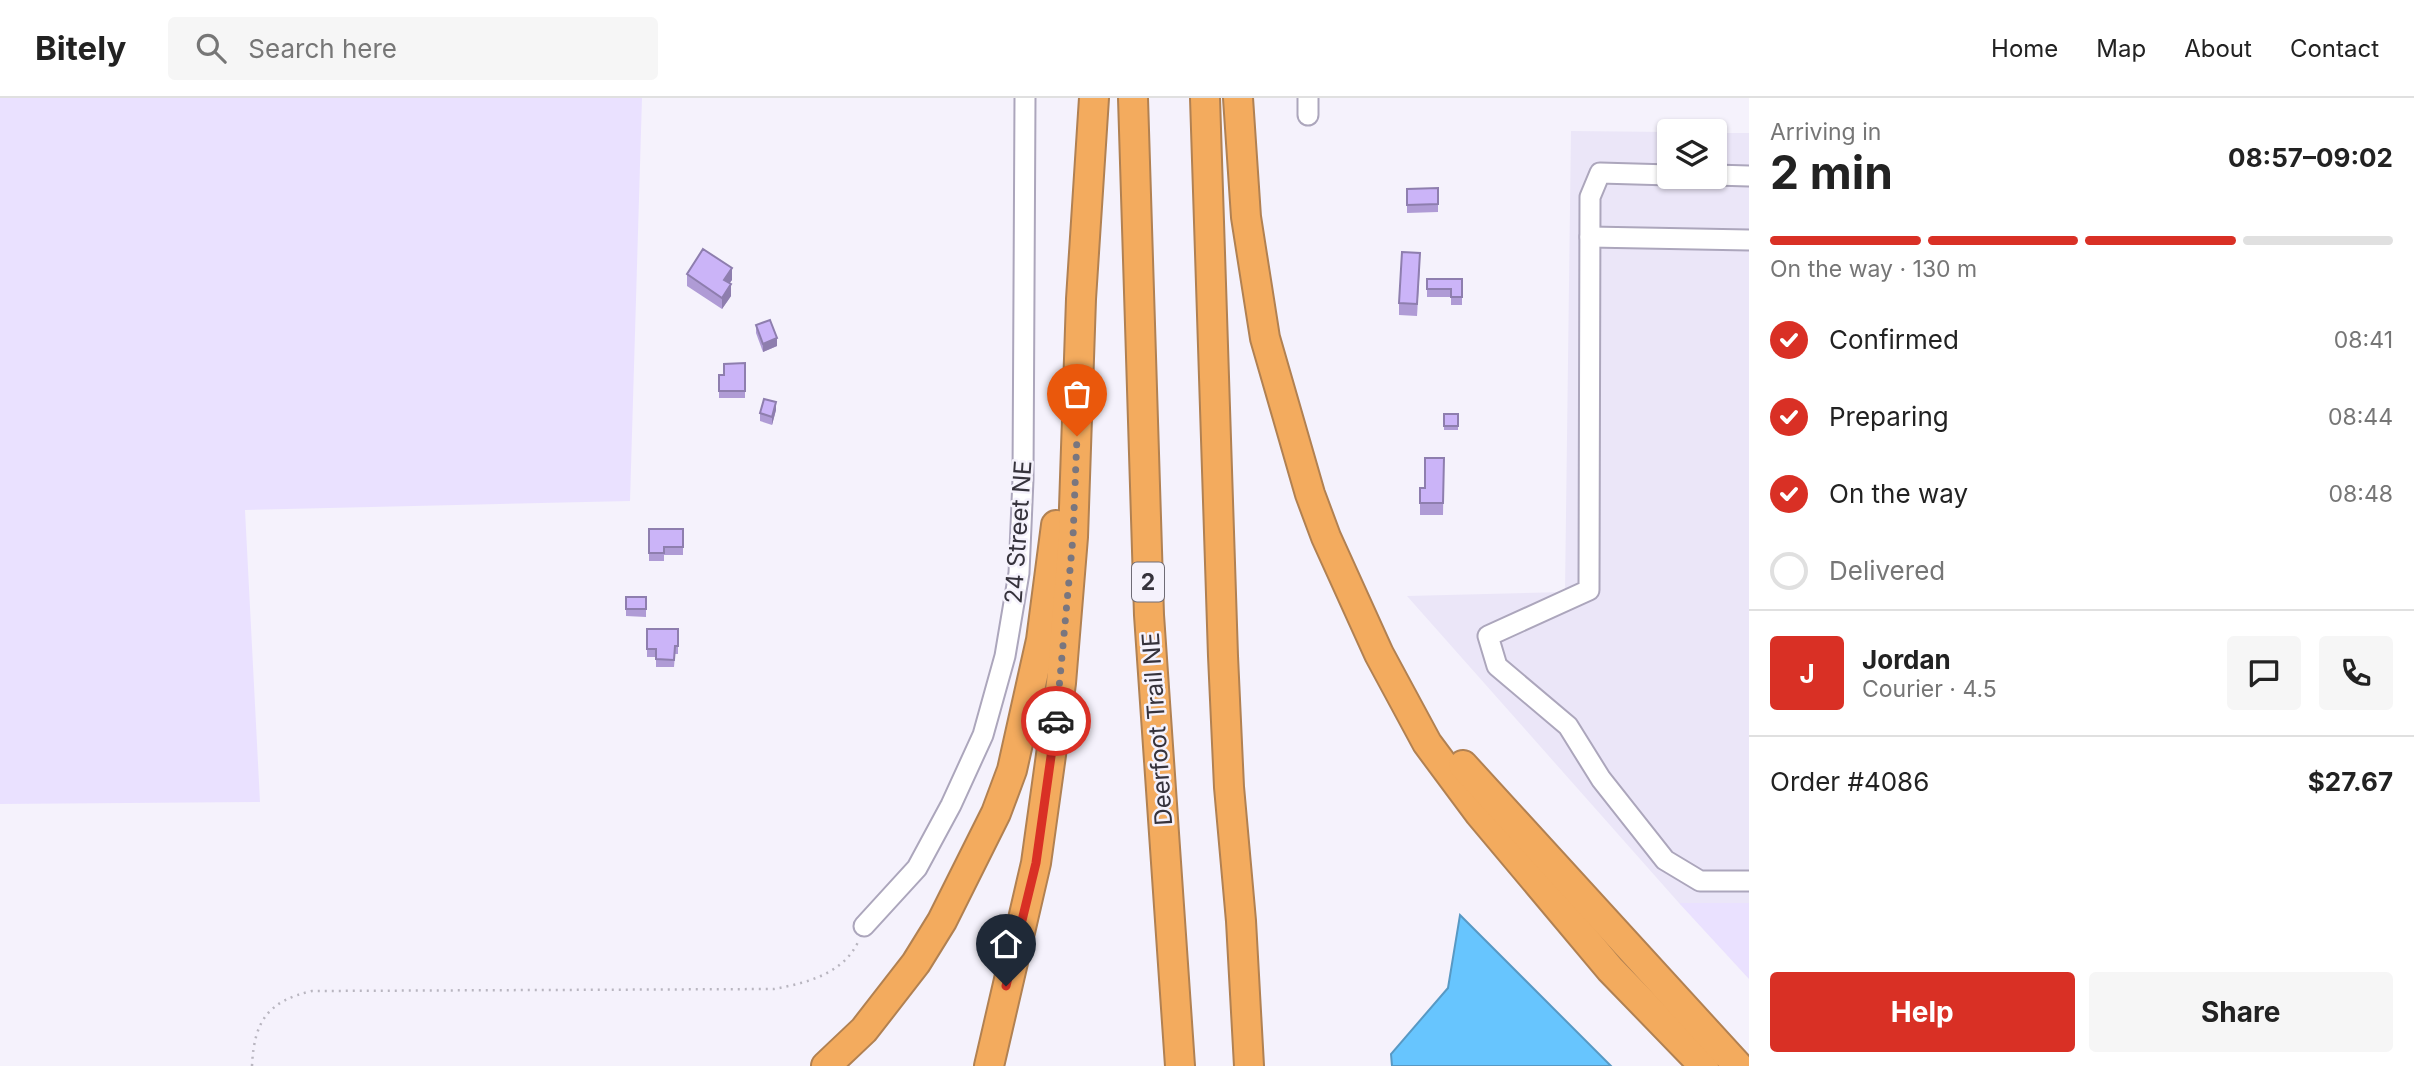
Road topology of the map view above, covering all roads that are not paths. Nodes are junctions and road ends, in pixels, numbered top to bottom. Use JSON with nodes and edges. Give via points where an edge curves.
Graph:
{"nodes":[{"id":1,"x":1025,"y":98,"type":"edge"},
{"id":2,"x":1094,"y":98,"type":"edge"},
{"id":3,"x":1133,"y":98,"type":"edge"},
{"id":4,"x":1205,"y":98,"type":"edge"},
{"id":5,"x":1238,"y":98,"type":"edge"},
{"id":6,"x":1657,"y":174,"type":"edge"},
{"id":7,"x":1727,"y":175,"type":"edge"},
{"id":8,"x":1749,"y":176,"type":"edge"},
{"id":9,"x":1590,"y":237,"type":"junction"},
{"id":10,"x":1749,"y":240,"type":"edge"},
{"id":11,"x":1081,"y":299,"type":"junction"},
{"id":12,"x":1379,"y":654,"type":"junction"},
{"id":13,"x":1749,"y":881,"type":"edge"},
{"id":14,"x":864,"y":926,"type":"road end"},
{"id":15,"x":826,"y":1066,"type":"edge"},
{"id":16,"x":989,"y":1066,"type":"edge"},
{"id":17,"x":1180,"y":1066,"type":"edge"},
{"id":18,"x":1249,"y":1066,"type":"edge"},
{"id":19,"x":1704,"y":1066,"type":"edge"},
{"id":20,"x":1738,"y":1066,"type":"edge"}],
"edges":[{"from":1,"to":14,"type":"street","name":"24 Street NE","via":[[1023,479],[1019,573],[1005,656],[983,735],[951,805],[917,868]]},
{"from":2,"to":11,"type":"highway"},
{"from":3,"to":17,"type":"highway","name":"Deerfoot Trail NE","number":"2","via":[[1149,615]]},
{"from":4,"to":18,"type":"highway","via":[[1223,656]]},
{"from":5,"to":12,"type":"highway","via":[[1246,217],[1265,338],[1314,505]]},
{"from":6,"to":9,"type":"street","via":[[1600,173],[1590,197]]},
{"from":7,"to":8,"type":"street"},
{"from":9,"to":10,"type":"street"},
{"from":9,"to":13,"type":"street","via":[[1589,590],[1488,636],[1497,666],[1568,726],[1601,779],[1665,860],[1700,881]]},
{"from":11,"to":15,"type":"highway","via":[[1041,640],[1012,770],[970,866],[916,963],[864,1030]]},
{"from":11,"to":16,"type":"highway","via":[[1073,537],[1061,683],[1036,863]]},
{"from":12,"to":19,"type":"highway","via":[[1427,743],[1479,813],[1610,969]]},
{"from":12,"to":20,"type":"highway","via":[[1448,749]]}]}
